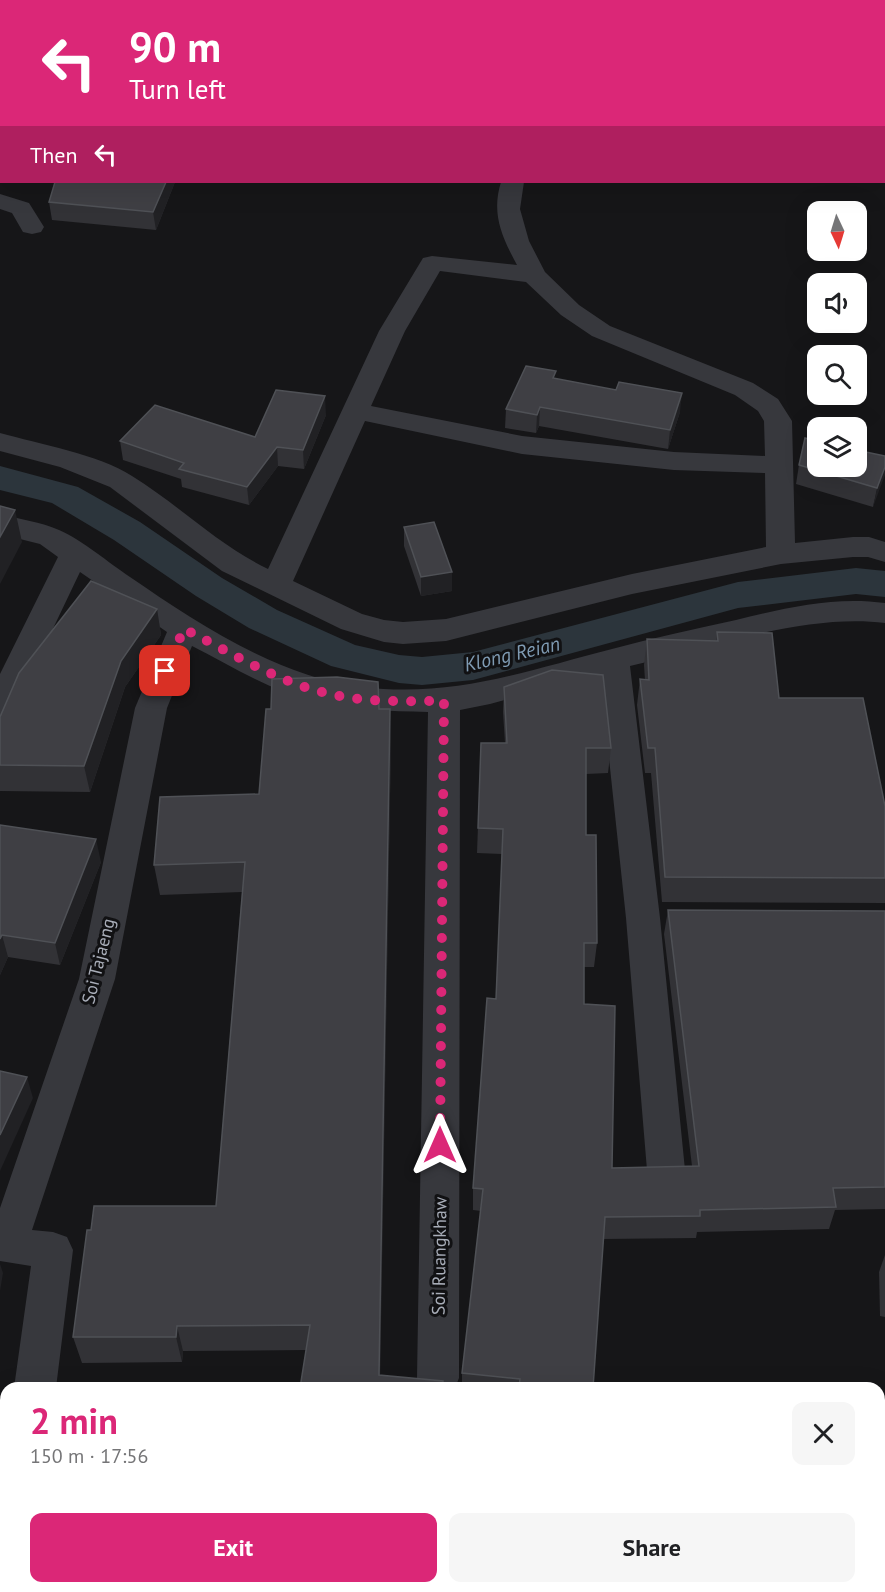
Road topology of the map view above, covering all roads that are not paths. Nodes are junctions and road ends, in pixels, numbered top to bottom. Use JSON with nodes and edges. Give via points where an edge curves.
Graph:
{"nodes":[{"id":1,"x":513,"y":183,"type":"edge"},
{"id":2,"x":0,"y":201,"type":"edge"},
{"id":3,"x":32,"y":227,"type":"dead end"},
{"id":4,"x":534,"y":276,"type":"junction"},
{"id":5,"x":357,"y":411,"type":"junction"},
{"id":6,"x":0,"y":442,"type":"edge"},
{"id":7,"x":779,"y":465,"type":"junction"},
{"id":8,"x":0,"y":524,"type":"edge"},
{"id":9,"x":885,"y":552,"type":"edge"},
{"id":10,"x":781,"y":554,"type":"junction"},
{"id":11,"x":74,"y":555,"type":"junction"},
{"id":12,"x":276,"y":585,"type":"junction"},
{"id":13,"x":885,"y":615,"type":"edge"},
{"id":14,"x":184,"y":629,"type":"junction"},
{"id":15,"x":614,"y":659,"type":"junction"},
{"id":16,"x":444,"y":701,"type":"junction"},
{"id":17,"x":0,"y":706,"type":"edge"},
{"id":18,"x":643,"y":918,"type":"junction"},
{"id":19,"x":678,"y":918,"type":"edge"},
{"id":20,"x":666,"y":1170,"type":"edge"},
{"id":21,"x":3,"y":1244,"type":"edge"},
{"id":22,"x":438,"y":1378,"type":"edge"},
{"id":23,"x":36,"y":1382,"type":"edge"}],
"edges":[{"from":1,"to":4,"type":"street","via":[[507,202],[508,220]]},
{"from":2,"to":3,"type":"street","via":[[21,208]]},
{"from":4,"to":5,"type":"street","via":[[432,263],[392,331]]},
{"from":4,"to":7,"type":"street","via":[[570,310],[601,331],[758,397],[778,421]]},
{"from":5,"to":7,"type":"street","via":[[522,445],[674,461]]},
{"from":5,"to":12,"type":"street"},
{"from":6,"to":12,"type":"street","via":[[70,461],[120,481],[214,552]]},
{"from":7,"to":10,"type":"street"},
{"from":8,"to":11,"type":"street","via":[[50,537]]},
{"from":9,"to":10,"type":"street","via":[[853,547]]},
{"from":10,"to":12,"type":"street","via":[[632,584],[447,630],[422,632],[366,627]]},
{"from":11,"to":14,"type":"street"},
{"from":11,"to":17,"type":"street"},
{"from":13,"to":15,"type":"street","via":[[861,610],[825,612]]},
{"from":14,"to":16,"type":"street","via":[[313,690],[363,699]]},
{"from":14,"to":21,"type":"street","name":"Soi Tajaeng","via":[[151,708],[97,979]]},
{"from":15,"to":16,"type":"street","via":[[490,693]]},
{"from":15,"to":18,"type":"street"},
{"from":16,"to":22,"type":"street","name":"Soi Ruangkhaw"},
{"from":18,"to":19,"type":"street"},
{"from":18,"to":20,"type":"street"},
{"from":21,"to":23,"type":"street","name":"Soi Tajaeng","via":[[53,1250]]}]}
